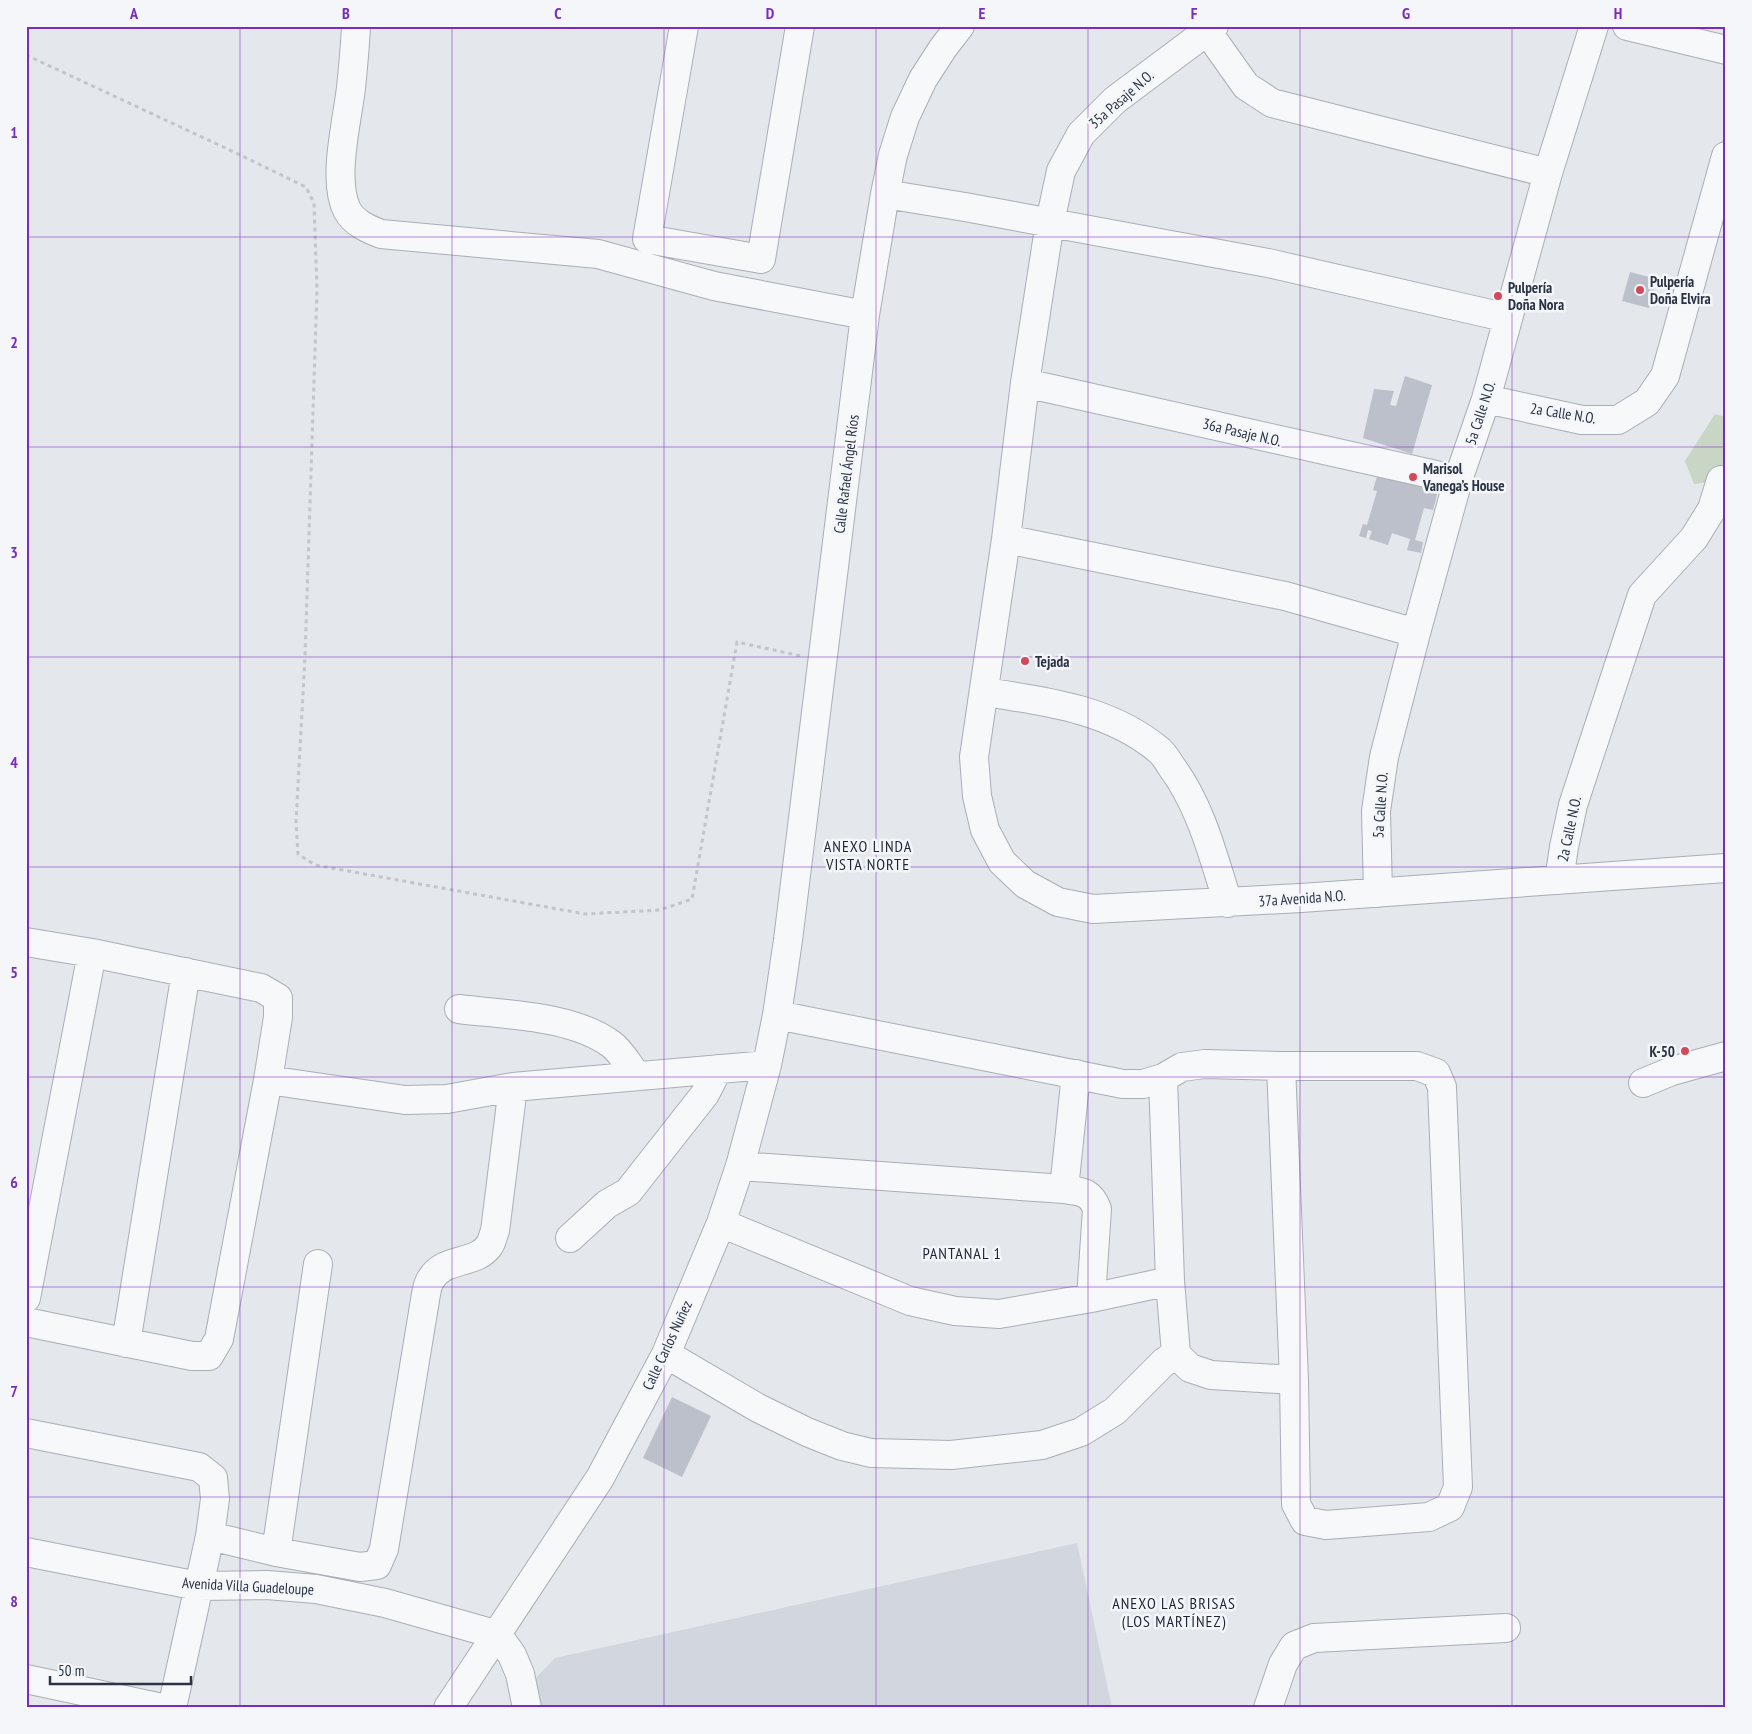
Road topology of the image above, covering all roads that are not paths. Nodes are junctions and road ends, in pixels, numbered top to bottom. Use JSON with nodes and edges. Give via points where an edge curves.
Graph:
{"nodes":[{"id":1,"x":356,"y":26,"type":"edge"},
{"id":2,"x":684,"y":26,"type":"edge"},
{"id":3,"x":800,"y":26,"type":"edge"},
{"id":4,"x":960,"y":26,"type":"edge"},
{"id":5,"x":1594,"y":26,"type":"edge"},
{"id":6,"x":1627,"y":26,"type":"edge"},
{"id":7,"x":1211,"y":29,"type":"edge"},
{"id":8,"x":1726,"y":50,"type":"edge"},
{"id":9,"x":1726,"y":156,"type":"edge"},
{"id":10,"x":1548,"y":173,"type":"junction"},
{"id":11,"x":885,"y":194,"type":"junction"},
{"id":12,"x":1050,"y":222,"type":"junction"},
{"id":13,"x":865,"y":315,"type":"junction"},
{"id":14,"x":1508,"y":318,"type":"junction"},
{"id":15,"x":1026,"y":383,"type":"junction"},
{"id":16,"x":1486,"y":398,"type":"junction"},
{"id":17,"x":1458,"y":480,"type":"junction"},
{"id":18,"x":1721,"y":480,"type":"dead end"},
{"id":19,"x":1006,"y":539,"type":"junction"},
{"id":20,"x":1416,"y":633,"type":"junction"},
{"id":21,"x":984,"y":692,"type":"junction"},
{"id":22,"x":1726,"y":868,"type":"edge"},
{"id":23,"x":1559,"y":880,"type":"junction"},
{"id":24,"x":1378,"y":893,"type":"junction"},
{"id":25,"x":1228,"y":903,"type":"junction"},
{"id":26,"x":788,"y":940,"type":"joint"},
{"id":27,"x":26,"y":942,"type":"edge"},
{"id":28,"x":92,"y":953,"type":"junction"},
{"id":29,"x":186,"y":972,"type":"junction"},
{"id":30,"x":459,"y":1008,"type":"dead end"},
{"id":31,"x":777,"y":1015,"type":"junction"},
{"id":32,"x":1726,"y":1056,"type":"edge"},
{"id":33,"x":766,"y":1064,"type":"junction"},
{"id":34,"x":1281,"y":1066,"type":"junction"},
{"id":35,"x":718,"y":1069,"type":"junction"},
{"id":36,"x":1076,"y":1074,"type":"junction"},
{"id":37,"x":637,"y":1076,"type":"junction"},
{"id":38,"x":1162,"y":1078,"type":"junction"},
{"id":39,"x":268,"y":1080,"type":"junction"},
{"id":40,"x":1643,"y":1083,"type":"dead end"},
{"id":41,"x":513,"y":1088,"type":"junction"},
{"id":42,"x":740,"y":1166,"type":"junction"},
{"id":43,"x":1064,"y":1189,"type":"junction"},
{"id":44,"x":721,"y":1223,"type":"junction"},
{"id":45,"x":570,"y":1238,"type":"dead end"},
{"id":46,"x":318,"y":1264,"type":"dead end"},
{"id":47,"x":1170,"y":1281,"type":"junction"},
{"id":48,"x":26,"y":1298,"type":"edge"},
{"id":49,"x":1091,"y":1298,"type":"junction"},
{"id":50,"x":26,"y":1322,"type":"edge"},
{"id":51,"x":126,"y":1343,"type":"junction"},
{"id":52,"x":666,"y":1354,"type":"junction"},
{"id":53,"x":1176,"y":1354,"type":"junction"},
{"id":54,"x":1294,"y":1380,"type":"junction"},
{"id":55,"x":26,"y":1433,"type":"edge"},
{"id":56,"x":210,"y":1536,"type":"junction"},
{"id":57,"x":26,"y":1552,"type":"edge"},
{"id":58,"x":276,"y":1552,"type":"junction"},
{"id":59,"x":198,"y":1586,"type":"junction"},
{"id":60,"x":1506,"y":1628,"type":"dead end"},
{"id":61,"x":498,"y":1635,"type":"junction"},
{"id":62,"x":26,"y":1679,"type":"edge"},
{"id":63,"x":162,"y":1708,"type":"edge"},
{"id":64,"x":172,"y":1708,"type":"edge"},
{"id":65,"x":448,"y":1708,"type":"edge"},
{"id":66,"x":527,"y":1708,"type":"edge"},
{"id":67,"x":1268,"y":1708,"type":"edge"}],
"edges":[{"from":1,"to":13,"type":"street","via":[[340,171],[341,194],[348,212],[363,227],[381,234],[598,254],[714,286]]},
{"from":2,"to":3,"type":"street","via":[[647,239],[762,259]]},
{"from":4,"to":11,"type":"street","name":"Calle Rafael Ángel Ríos","via":[[923,79],[905,117]]},
{"from":5,"to":10,"type":"street","name":"5a Calle N.O."},
{"from":6,"to":8,"type":"street"},
{"from":7,"to":10,"type":"street","via":[[1246,86],[1272,103]]},
{"from":7,"to":12,"type":"street","name":"35a Pasaje N.O.","via":[[1115,100],[1081,134],[1061,170]]},
{"from":9,"to":16,"type":"street","name":"2a Calle N.O.","via":[[1666,376],[1647,402],[1618,420],[1582,420]]},
{"from":10,"to":14,"type":"street","name":"5a Calle N.O."},
{"from":11,"to":12,"type":"street"},
{"from":11,"to":13,"type":"street","name":"Calle Rafael Ángel Ríos"},
{"from":12,"to":14,"type":"street","via":[[1268,263]]},
{"from":12,"to":15,"type":"street","name":"35a Pasaje N.O."},
{"from":13,"to":26,"type":"street","name":"Calle Rafael Ángel Ríos"},
{"from":14,"to":16,"type":"street","name":"5a Calle N.O."},
{"from":15,"to":17,"type":"street","name":"36a Pasaje N.O."},
{"from":15,"to":19,"type":"street","name":"35a Pasaje N.O."},
{"from":16,"to":17,"type":"street","name":"5a Calle N.O."},
{"from":17,"to":20,"type":"street","name":"5a Calle N.O."},
{"from":18,"to":23,"type":"street","name":"2a Calle N.O.","via":[[1712,509],[1694,538],[1642,596],[1573,805]]},
{"from":19,"to":20,"type":"street","via":[[1285,596]]},
{"from":19,"to":21,"type":"street","name":"37a Avenida N.O."},
{"from":20,"to":24,"type":"street","name":"5a Calle N.O.","via":[[1384,758],[1376,811]]},
{"from":21,"to":25,"type":"street","via":[[1047,701],[1092,713],[1130,730],[1160,752],[1184,783],[1205,829]]},
{"from":21,"to":25,"type":"street","name":"37a Avenida N.O.","via":[[974,757],[976,796],[985,830],[1002,862],[1024,884],[1058,902],[1094,909]]},
{"from":22,"to":23,"type":"street","name":"37a Avenida N.O."},
{"from":23,"to":24,"type":"street","name":"37a Avenida N.O."},
{"from":24,"to":25,"type":"street","name":"37a Avenida N.O."},
{"from":26,"to":31,"type":"street","name":"Calle Carlos Nuñez"},
{"from":27,"to":28,"type":"street"},
{"from":28,"to":29,"type":"street"},
{"from":28,"to":48,"type":"street"},
{"from":29,"to":39,"type":"street","via":[[261,988],[278,998]]},
{"from":29,"to":51,"type":"street"},
{"from":30,"to":37,"type":"street","via":[[551,1020],[591,1032],[612,1045]]},
{"from":31,"to":33,"type":"street","name":"Calle Carlos Nuñez"},
{"from":31,"to":36,"type":"street"},
{"from":32,"to":40,"type":"street","via":[[1672,1070]]},
{"from":33,"to":35,"type":"street"},
{"from":33,"to":42,"type":"street","name":"Calle Carlos Nuñez"},
{"from":34,"to":38,"type":"street","via":[[1182,1066]]},
{"from":34,"to":54,"type":"street"},
{"from":34,"to":54,"type":"street","via":[[1418,1066],[1436,1073],[1442,1087],[1458,1486],[1450,1507],[1429,1517],[1326,1525],[1304,1521],[1296,1504]]},
{"from":35,"to":37,"type":"street"},
{"from":35,"to":45,"type":"street","via":[[705,1094],[628,1192],[607,1204]]},
{"from":36,"to":38,"type":"street","via":[[1123,1084],[1143,1084]]},
{"from":36,"to":43,"type":"street"},
{"from":37,"to":41,"type":"street"},
{"from":38,"to":47,"type":"street"},
{"from":39,"to":41,"type":"street","via":[[405,1100],[447,1099]]},
{"from":39,"to":51,"type":"street","via":[[219,1339],[209,1356],[192,1356]]},
{"from":41,"to":58,"type":"street","via":[[495,1231],[489,1246],[478,1255],[438,1270],[426,1294],[384,1549],[377,1565],[360,1567]]},
{"from":42,"to":43,"type":"street"},
{"from":42,"to":44,"type":"street","name":"Calle Carlos Nuñez"},
{"from":43,"to":49,"type":"street","via":[[1083,1192],[1093,1198],[1097,1209]]},
{"from":44,"to":49,"type":"street","via":[[910,1301],[955,1311],[1000,1314]]},
{"from":44,"to":52,"type":"street","name":"Calle Carlos Nuñez"},
{"from":46,"to":58,"type":"street"},
{"from":47,"to":49,"type":"street"},
{"from":47,"to":53,"type":"street"},
{"from":50,"to":51,"type":"street"},
{"from":52,"to":53,"type":"street","via":[[758,1408],[842,1446],[870,1453],[951,1454],[1042,1445],[1081,1432],[1115,1411]]},
{"from":52,"to":61,"type":"street","name":"Calle Carlos Nuñez","via":[[600,1478]]},
{"from":53,"to":54,"type":"street","via":[[1190,1368],[1211,1375]]},
{"from":55,"to":56,"type":"street","via":[[199,1467],[214,1478]]},
{"from":56,"to":58,"type":"street"},
{"from":56,"to":59,"type":"street"},
{"from":57,"to":59,"type":"street","name":"Avenida Villa Guadeloupe"},
{"from":59,"to":61,"type":"street","name":"Avenida Villa Guadeloupe","via":[[267,1585],[316,1589],[385,1603]]},
{"from":59,"to":64,"type":"street"},
{"from":60,"to":67,"type":"street","via":[[1314,1638],[1294,1646],[1283,1664]]},
{"from":61,"to":65,"type":"street","name":"Calle Carlos Nuñez"},
{"from":61,"to":66,"type":"street","via":[[520,1674]]},
{"from":62,"to":63,"type":"street"}]}
